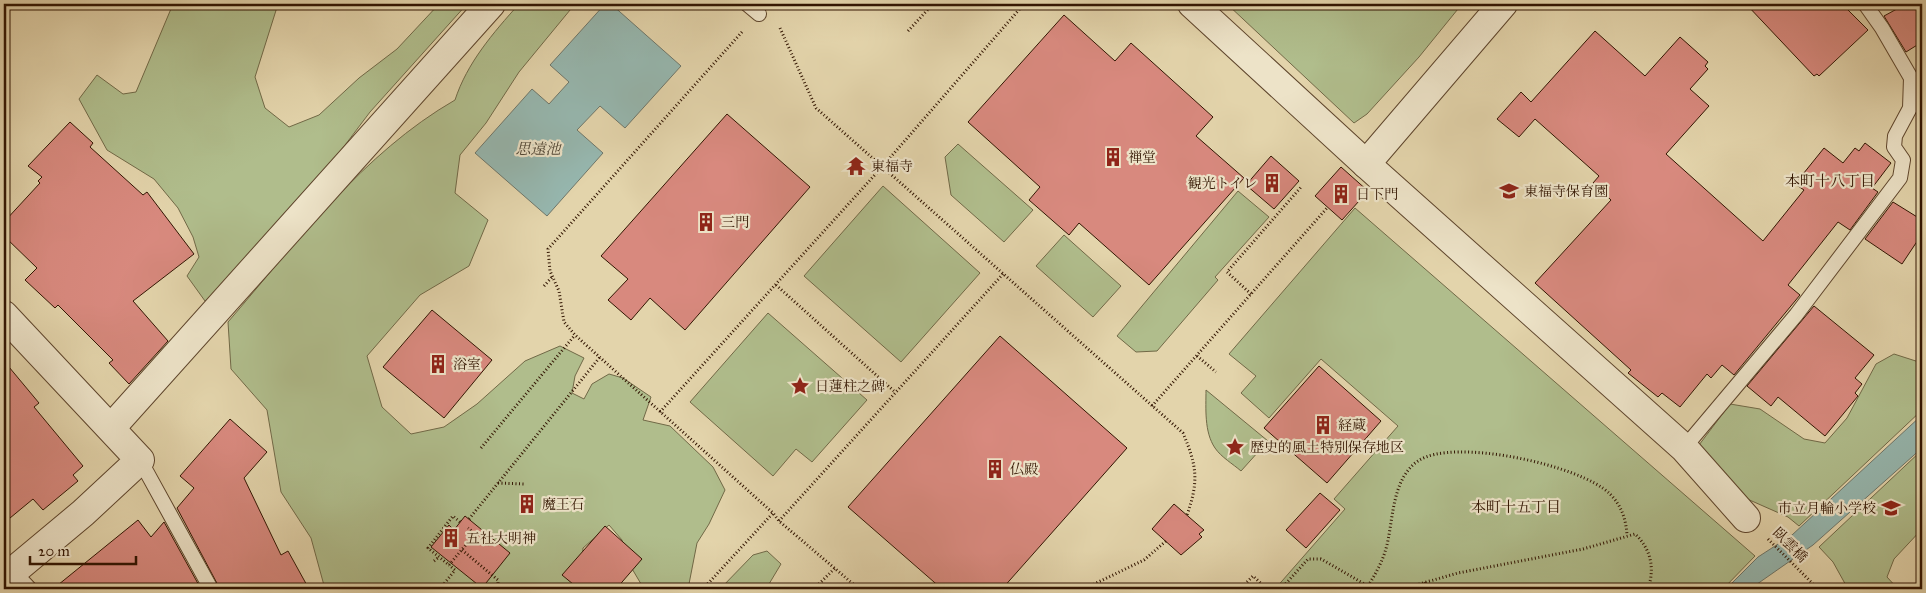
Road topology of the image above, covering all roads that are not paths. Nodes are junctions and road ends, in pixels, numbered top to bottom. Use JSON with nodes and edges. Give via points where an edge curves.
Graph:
{"nodes":[{"id":1,"x":492,"y":4,"type":"edge"},
{"id":2,"x":747,"y":4,"type":"edge"},
{"id":3,"x":1192,"y":4,"type":"edge"},
{"id":4,"x":1503,"y":4,"type":"edge"},
{"id":5,"x":1864,"y":4,"type":"edge"},
{"id":6,"x":758,"y":14,"type":"road end"},
{"id":7,"x":1366,"y":164,"type":"junction"},
{"id":8,"x":4,"y":315,"type":"edge"},
{"id":9,"x":111,"y":428,"type":"junction"},
{"id":10,"x":1684,"y":448,"type":"junction"},
{"id":11,"x":140,"y":460,"type":"junction"},
{"id":12,"x":1746,"y":518,"type":"road end"},
{"id":13,"x":16,"y":580,"type":"edge"},
{"id":14,"x":211,"y":589,"type":"edge"}],
"edges":[{"from":1,"to":9,"type":"street"},
{"from":2,"to":6,"type":"lane"},
{"from":3,"to":7,"type":"street"},
{"from":4,"to":7,"type":"street"},
{"from":5,"to":10,"type":"lane","via":[[1912,78],[1910,108],[1895,136],[1894,147],[1903,160],[1900,178],[1796,315]]},
{"from":7,"to":10,"type":"street"},
{"from":8,"to":9,"type":"street"},
{"from":9,"to":11,"type":"street"},
{"from":10,"to":12,"type":"street"},
{"from":11,"to":13,"type":"street"},
{"from":11,"to":14,"type":"lane"}]}
